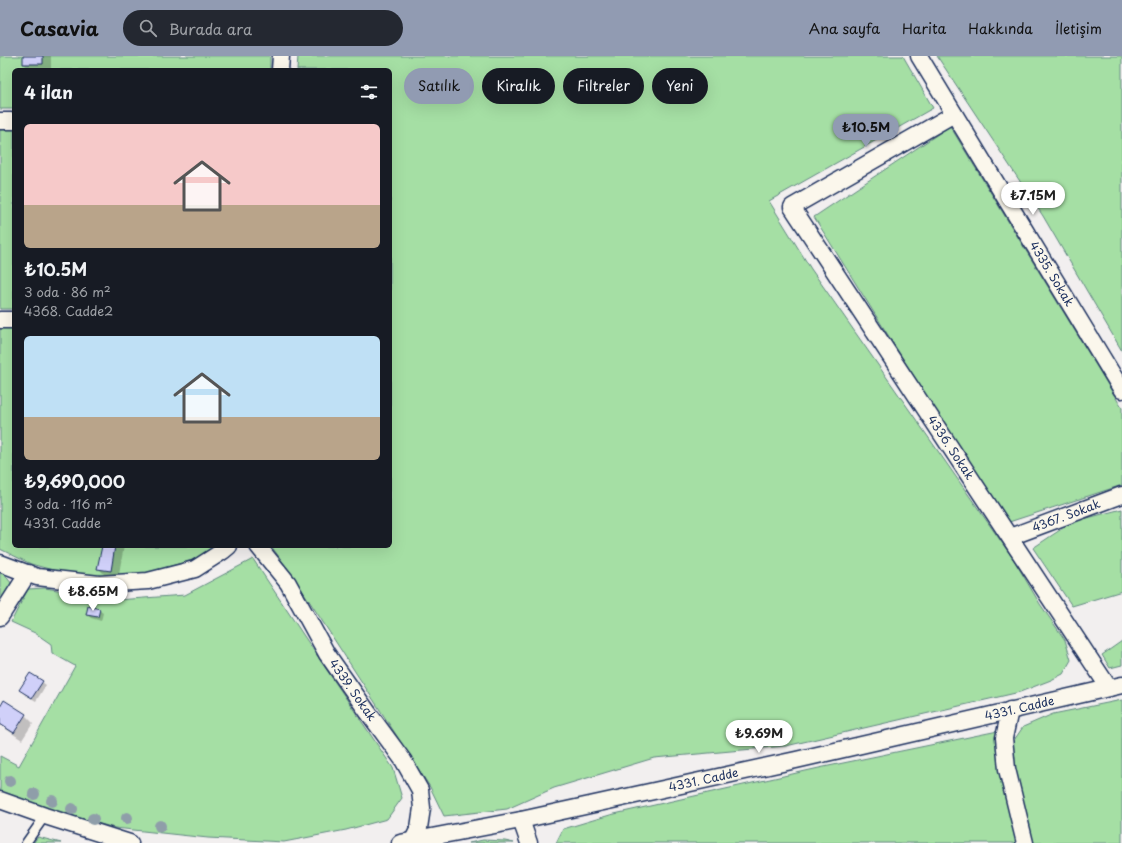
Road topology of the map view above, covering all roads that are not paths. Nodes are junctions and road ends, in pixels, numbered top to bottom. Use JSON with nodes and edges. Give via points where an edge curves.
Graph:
{"nodes":[{"id":1,"x":281,"y":56,"type":"edge"},
{"id":2,"x":919,"y":56,"type":"edge"},
{"id":3,"x":280,"y":68,"type":"edge"},
{"id":4,"x":954,"y":114,"type":"junction"},
{"id":5,"x":0,"y":121,"type":"edge"},
{"id":6,"x":12,"y":121,"type":"edge"},
{"id":7,"x":0,"y":320,"type":"edge"},
{"id":8,"x":12,"y":320,"type":"edge"},
{"id":9,"x":1122,"y":390,"type":"edge"},
{"id":10,"x":1122,"y":495,"type":"edge"},
{"id":11,"x":1010,"y":537,"type":"junction"},
{"id":12,"x":227,"y":548,"type":"edge"},
{"id":13,"x":260,"y":548,"type":"edge"},
{"id":14,"x":0,"y":563,"type":"edge"},
{"id":15,"x":28,"y":573,"type":"junction"},
{"id":16,"x":0,"y":617,"type":"edge"},
{"id":17,"x":1116,"y":686,"type":"edge"},
{"id":18,"x":1010,"y":710,"type":"junction"},
{"id":19,"x":0,"y":800,"type":"edge"},
{"id":20,"x":45,"y":816,"type":"junction"},
{"id":21,"x":522,"y":820,"type":"junction"},
{"id":22,"x":406,"y":842,"type":"edge"},
{"id":23,"x":26,"y":843,"type":"edge"},
{"id":24,"x":130,"y":843,"type":"edge"},
{"id":25,"x":529,"y":843,"type":"edge"},
{"id":26,"x":1026,"y":843,"type":"edge"}],
"edges":[{"from":1,"to":3,"type":"street"},
{"from":2,"to":4,"type":"street","name":"4335. Sokak"},
{"from":4,"to":9,"type":"street","name":"4335. Sokak"},
{"from":4,"to":11,"type":"street","name":"4336. Sokak","via":[[792,207]]},
{"from":5,"to":6,"type":"street"},
{"from":7,"to":8,"type":"street"},
{"from":10,"to":11,"type":"street","name":"4367. Sokak"},
{"from":11,"to":17,"type":"street","name":"4336. Sokak"},
{"from":12,"to":15,"type":"street","via":[[195,569],[148,581],[100,584],[37,577]]},
{"from":13,"to":22,"type":"street","name":"4339. Sokak","via":[[288,583],[327,654],[403,760],[420,790],[422,808],[419,828]]},
{"from":14,"to":15,"type":"street"},
{"from":15,"to":16,"type":"street"},
{"from":17,"to":18,"type":"street","name":"4331. Cadde"},
{"from":18,"to":21,"type":"street","name":"4331. Cadde"},
{"from":18,"to":26,"type":"street","via":[[1004,738],[1007,770]]},
{"from":19,"to":20,"type":"street"},
{"from":20,"to":23,"type":"lane"},
{"from":20,"to":24,"type":"street"},
{"from":21,"to":22,"type":"street","name":"4331. Cadde"},
{"from":21,"to":25,"type":"street"}]}
